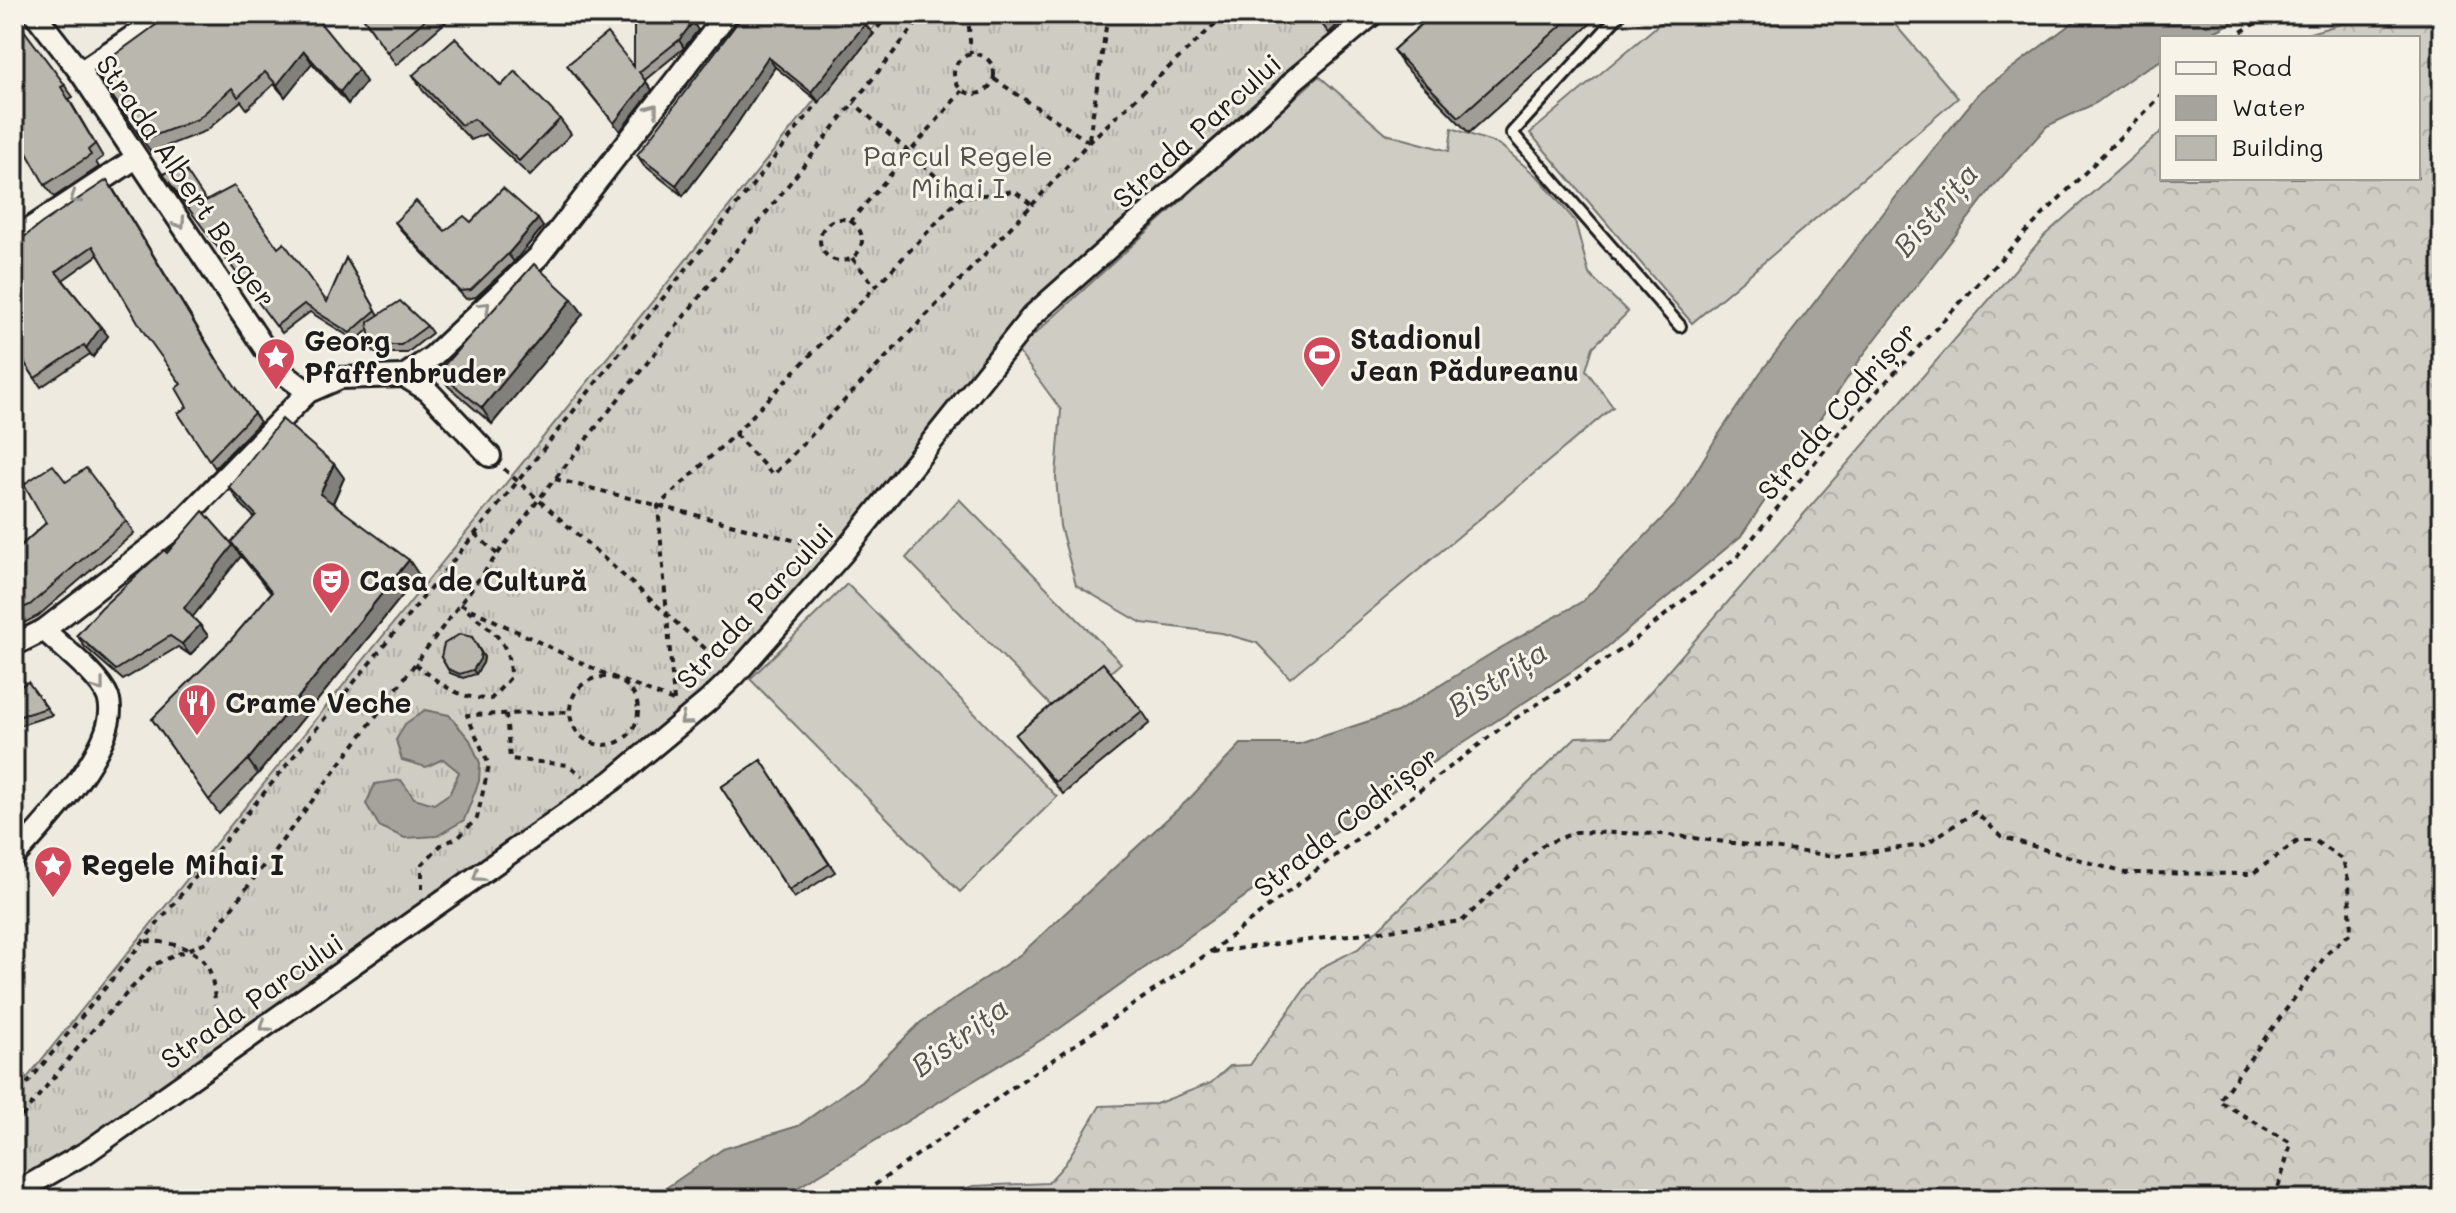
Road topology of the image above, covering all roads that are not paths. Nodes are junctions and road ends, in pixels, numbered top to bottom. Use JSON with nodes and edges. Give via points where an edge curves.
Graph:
{"nodes":[{"id":1,"x":35,"y":14,"type":"edge"},
{"id":2,"x":166,"y":14,"type":"edge"},
{"id":3,"x":727,"y":14,"type":"edge"},
{"id":4,"x":1373,"y":14,"type":"edge"},
{"id":5,"x":1620,"y":14,"type":"edge"},
{"id":6,"x":80,"y":72,"type":"junction"},
{"id":7,"x":136,"y":158,"type":"junction"},
{"id":8,"x":14,"y":239,"type":"edge"},
{"id":9,"x":1680,"y":326,"type":"dead end"},
{"id":10,"x":404,"y":376,"type":"junction"},
{"id":11,"x":308,"y":392,"type":"junction"},
{"id":12,"x":490,"y":456,"type":"dead end"},
{"id":13,"x":44,"y":630,"type":"junction"},
{"id":14,"x":14,"y":645,"type":"edge"},
{"id":15,"x":14,"y":857,"type":"edge"},
{"id":16,"x":14,"y":1194,"type":"edge"}],
"edges":[{"from":1,"to":6,"type":"street","name":"Strada Albert Berger"},
{"from":2,"to":6,"type":"street"},
{"from":10,"to":3,"type":"street","one_way":true,"via":[[433,356],[538,257]]},
{"from":4,"to":16,"type":"street","name":"Strada Parcului","one_way":true,"via":[[1032,316],[843,553],[739,671],[676,728],[594,794],[87,1152]]},
{"from":5,"to":9,"type":"lane","via":[[1512,133]]},
{"from":6,"to":7,"type":"street","name":"Strada Albert Berger"},
{"from":7,"to":8,"type":"street","one_way":true},
{"from":7,"to":11,"type":"street","name":"Strada Albert Berger","one_way":true,"via":[[279,370]]},
{"from":10,"to":11,"type":"street","via":[[340,378]]},
{"from":10,"to":12,"type":"street","via":[[428,391]]},
{"from":11,"to":13,"type":"street","via":[[173,530]]},
{"from":13,"to":14,"type":"street"},
{"from":13,"to":15,"type":"street","one_way":true,"via":[[107,694],[112,713],[98,751]]}]}
